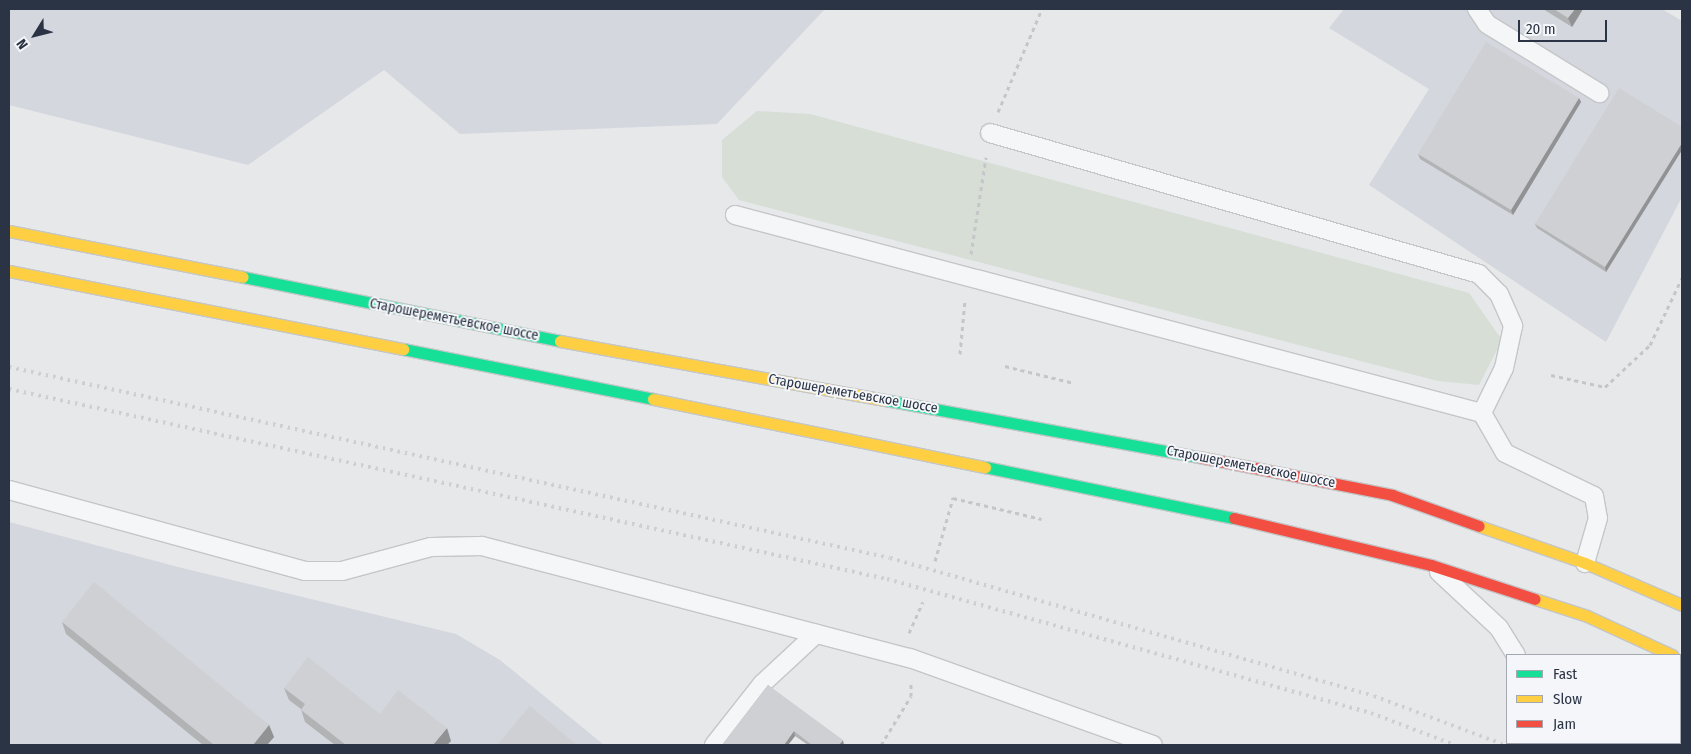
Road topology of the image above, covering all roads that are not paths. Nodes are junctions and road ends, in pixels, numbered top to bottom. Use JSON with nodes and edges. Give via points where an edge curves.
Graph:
{"nodes":[{"id":1,"x":1477,"y":9,"type":"edge"},
{"id":2,"x":1599,"y":93,"type":"dead end"},
{"id":3,"x":990,"y":133,"type":"road end"},
{"id":4,"x":735,"y":215,"type":"dead end"},
{"id":5,"x":9,"y":231,"type":"edge"},
{"id":6,"x":9,"y":271,"type":"edge"},
{"id":7,"x":1482,"y":413,"type":"junction"},
{"id":8,"x":9,"y":490,"type":"edge"},
{"id":9,"x":1585,"y":563,"type":"junction"},
{"id":10,"x":1432,"y":565,"type":"junction"},
{"id":11,"x":1682,"y":605,"type":"edge"},
{"id":12,"x":816,"y":634,"type":"junction"},
{"id":13,"x":1515,"y":654,"type":"edge"},
{"id":14,"x":1670,"y":654,"type":"edge"},
{"id":15,"x":714,"y":745,"type":"edge"},
{"id":16,"x":1153,"y":745,"type":"edge"}],
"edges":[{"from":1,"to":2,"type":"lane","via":[[1487,24]]},
{"from":3,"to":7,"type":"lane","via":[[1479,274],[1499,294],[1513,326],[1504,368]]},
{"from":4,"to":7,"type":"lane"},
{"from":5,"to":9,"type":"main road","name":"Старошереметьевское шоссе","via":[[587,346],[1202,457],[1392,495]]},
{"from":6,"to":10,"type":"main road","via":[[495,366],[1253,522]]},
{"from":7,"to":9,"type":"lane","via":[[1505,453],[1594,496],[1598,518]]},
{"from":8,"to":12,"type":"lane","via":[[305,571],[342,570],[431,547],[482,546]]},
{"from":9,"to":11,"type":"main road","name":"Старошереметьевское шоссе"},
{"from":10,"to":13,"type":"lane","via":[[1499,628]]},
{"from":10,"to":14,"type":"main road","via":[[1587,616]]},
{"from":12,"to":15,"type":"lane","via":[[762,684]]},
{"from":12,"to":16,"type":"lane","via":[[910,658]]}]}
